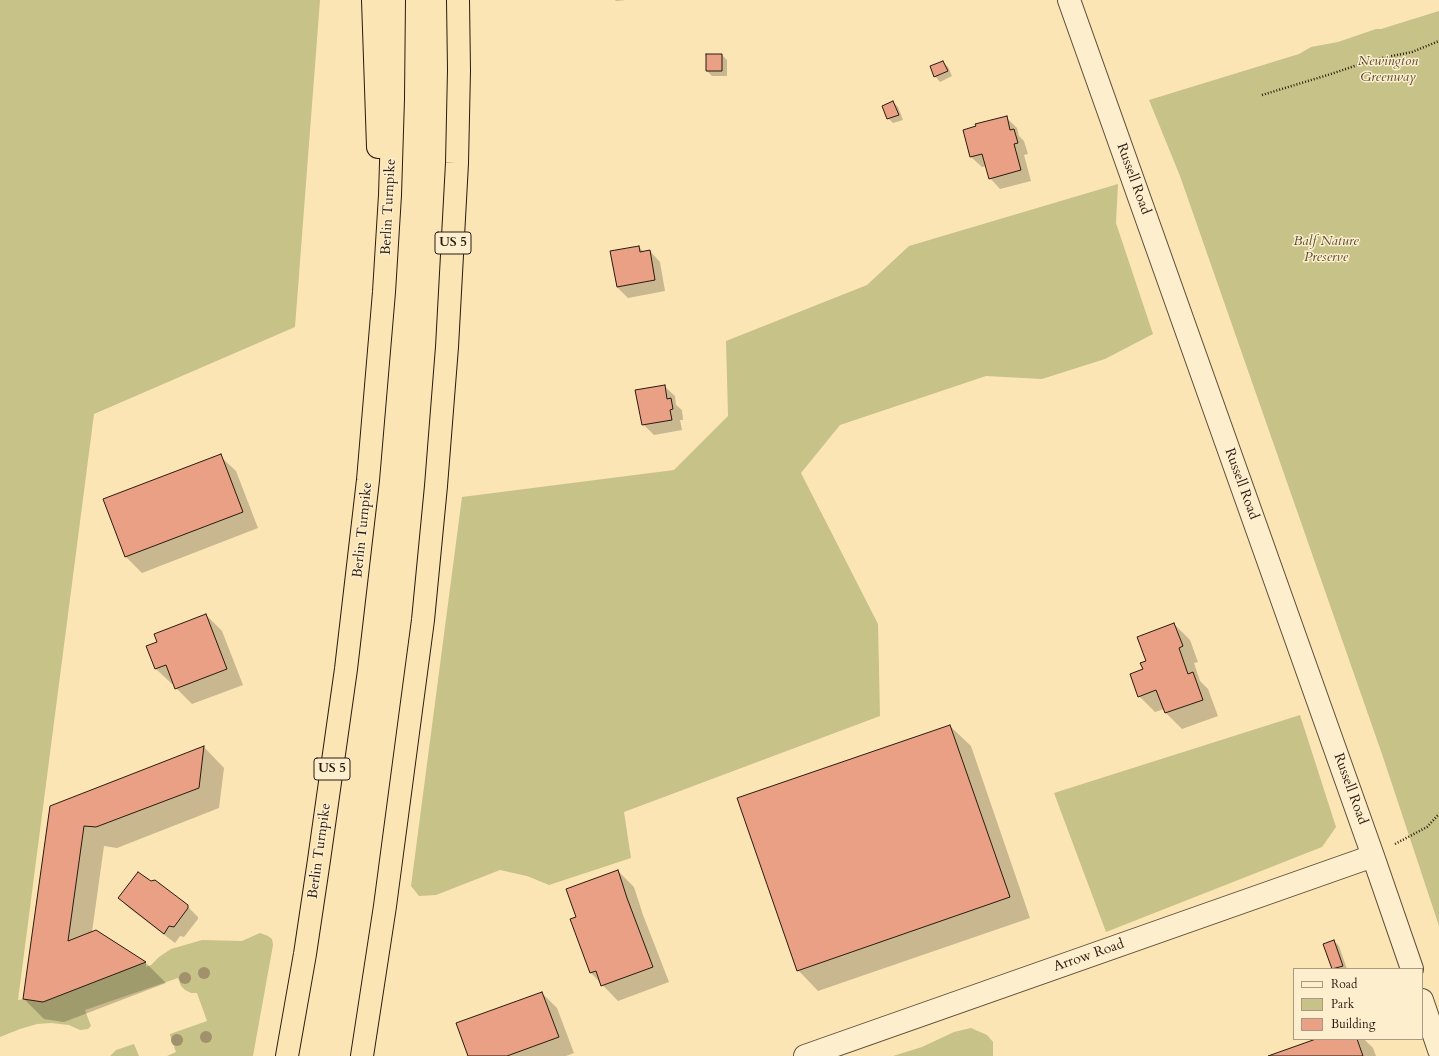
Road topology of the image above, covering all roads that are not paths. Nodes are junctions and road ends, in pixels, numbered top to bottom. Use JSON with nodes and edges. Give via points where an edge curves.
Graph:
{"nodes":[{"id":1,"x":373,"y":0,"type":"edge"},
{"id":2,"x":394,"y":0,"type":"edge"},
{"id":3,"x":458,"y":0,"type":"edge"},
{"id":4,"x":1069,"y":0,"type":"edge"},
{"id":5,"x":384,"y":292,"type":"junction"},
{"id":6,"x":1373,"y":856,"type":"junction"},
{"id":7,"x":1412,"y":968,"type":"edge"},
{"id":8,"x":1423,"y":1003,"type":"edge"},
{"id":9,"x":1439,"y":1050,"type":"edge"},
{"id":10,"x":287,"y":1056,"type":"edge"},
{"id":11,"x":362,"y":1056,"type":"edge"},
{"id":12,"x":805,"y":1056,"type":"edge"}],
"edges":[{"from":1,"to":5,"type":"highway"},
{"from":2,"to":5,"type":"highway","name":"Berlin Turnpike","number":"US 5","via":[[393,106]]},
{"from":3,"to":11,"type":"highway","number":"US 5","via":[[457,163],[447,346],[435,494],[423,620]]},
{"from":4,"to":6,"type":"street","name":"Russell Road"},
{"from":5,"to":10,"type":"highway","name":"Berlin Turnpike","number":"US 5","via":[[368,480],[347,661],[305,954]]},
{"from":6,"to":7,"type":"street","name":"Russell Road"},
{"from":6,"to":12,"type":"street","name":"Arrow Road"},
{"from":8,"to":9,"type":"street"}]}
